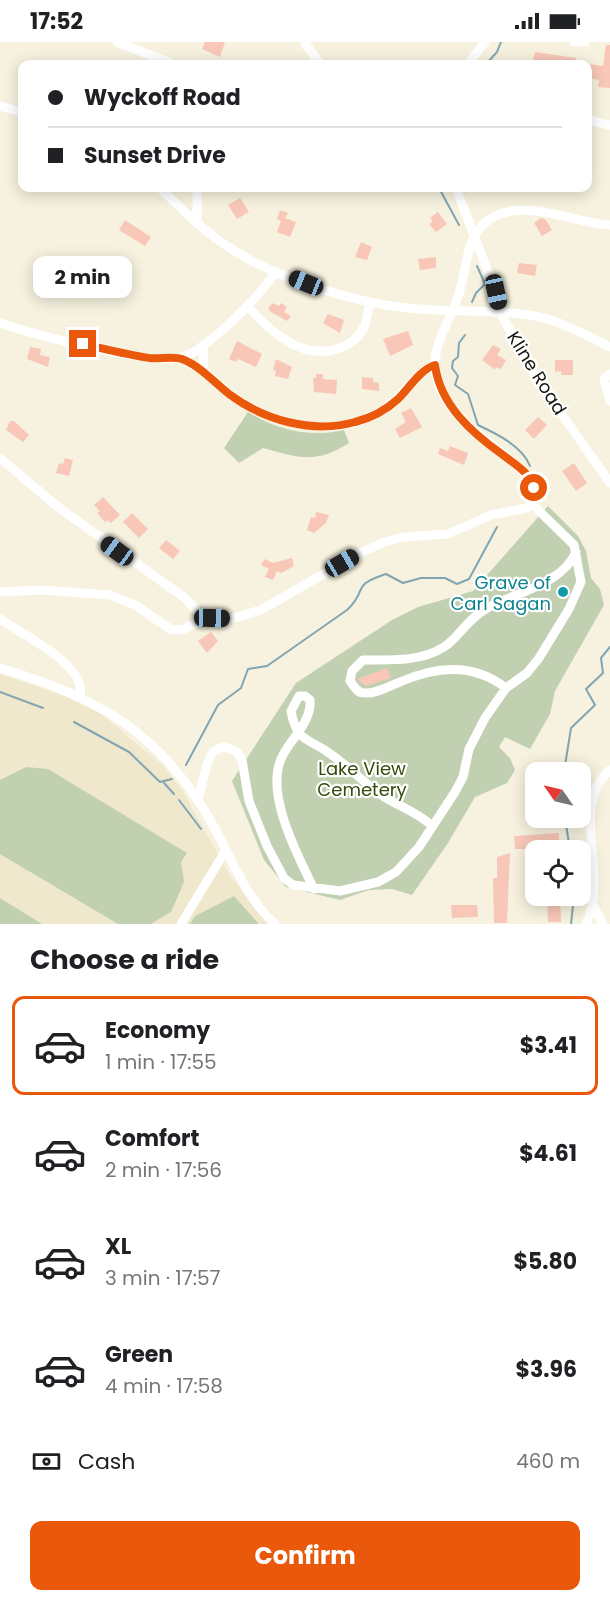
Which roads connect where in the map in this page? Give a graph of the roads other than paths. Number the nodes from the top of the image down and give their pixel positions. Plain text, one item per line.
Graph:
1 (117, 42) edge
2 (304, 42) edge
3 (485, 42) edge
4 (574, 42) edge
5 (585, 42) edge
6 (163, 60) edge
7 (317, 60) edge
8 (471, 60) edge
9 (0, 106) edge
10 (18, 111) edge
11 (592, 121) edge
12 (610, 125) edge
13 (164, 192) edge
14 (197, 192) edge
15 (458, 192) edge
16 (197, 224) junction
17 (610, 225) edge
18 (475, 235) junction
19 (276, 271) junction
20 (370, 302) junction
21 (247, 306) junction
22 (453, 312) junction
23 (501, 314) junction
24 (0, 323) edge
25 (204, 345) junction
26 (610, 347) edge
27 (182, 358) junction
28 (435, 365) junction
29 (204, 371) junction
30 (610, 374) edge
31 (610, 401) edge
32 (0, 458) edge
33 (610, 483) edge
34 (532, 504) junction
35 (576, 552) junction
36 (0, 592) edge
37 (0, 619) edge
38 (204, 619) junction
39 (0, 668) edge
40 (507, 688) junction
41 (80, 695) junction
42 (610, 770) edge
43 (198, 800) junction
44 (431, 825) junction
45 (226, 850) junction
46 (314, 889) junction
47 (594, 907) junction
48 (181, 924) edge
49 (275, 924) edge
50 (586, 924) edge
51 (603, 924) edge

1 - 6 street
2 - 7 street
3 - 8 street
4 - 5 street
9 - 10 street
11 - 12 street
13 - 16 street
14 - 16 street
15 - 18 street, Kline Road
16 - 19 street
17 - 18 street
18 - 22 street
18 - 23 street, Kline Road
19 - 20 street
19 - 21 street
20 - 21 street
20 - 22 street
21 - 25 street
22 - 23 street
22 - 28 street
23 - 26 street
23 - 33 street, Kline Road
24 - 27 street
25 - 27 street
25 - 29 street
27 - 29 street
28 - 29 street
28 - 34 street
30 - 31 street
32 - 38 street
34 - 35 street
34 - 38 street
35 - 40 street
35 - 40 street
36 - 38 street
37 - 41 street
39 - 41 street
40 - 44 street
41 - 43 street
42 - 47 street
43 - 45 street
43 - 46 street
44 - 46 street
44 - 46 street
45 - 48 street
45 - 49 street
47 - 50 street
47 - 51 street

